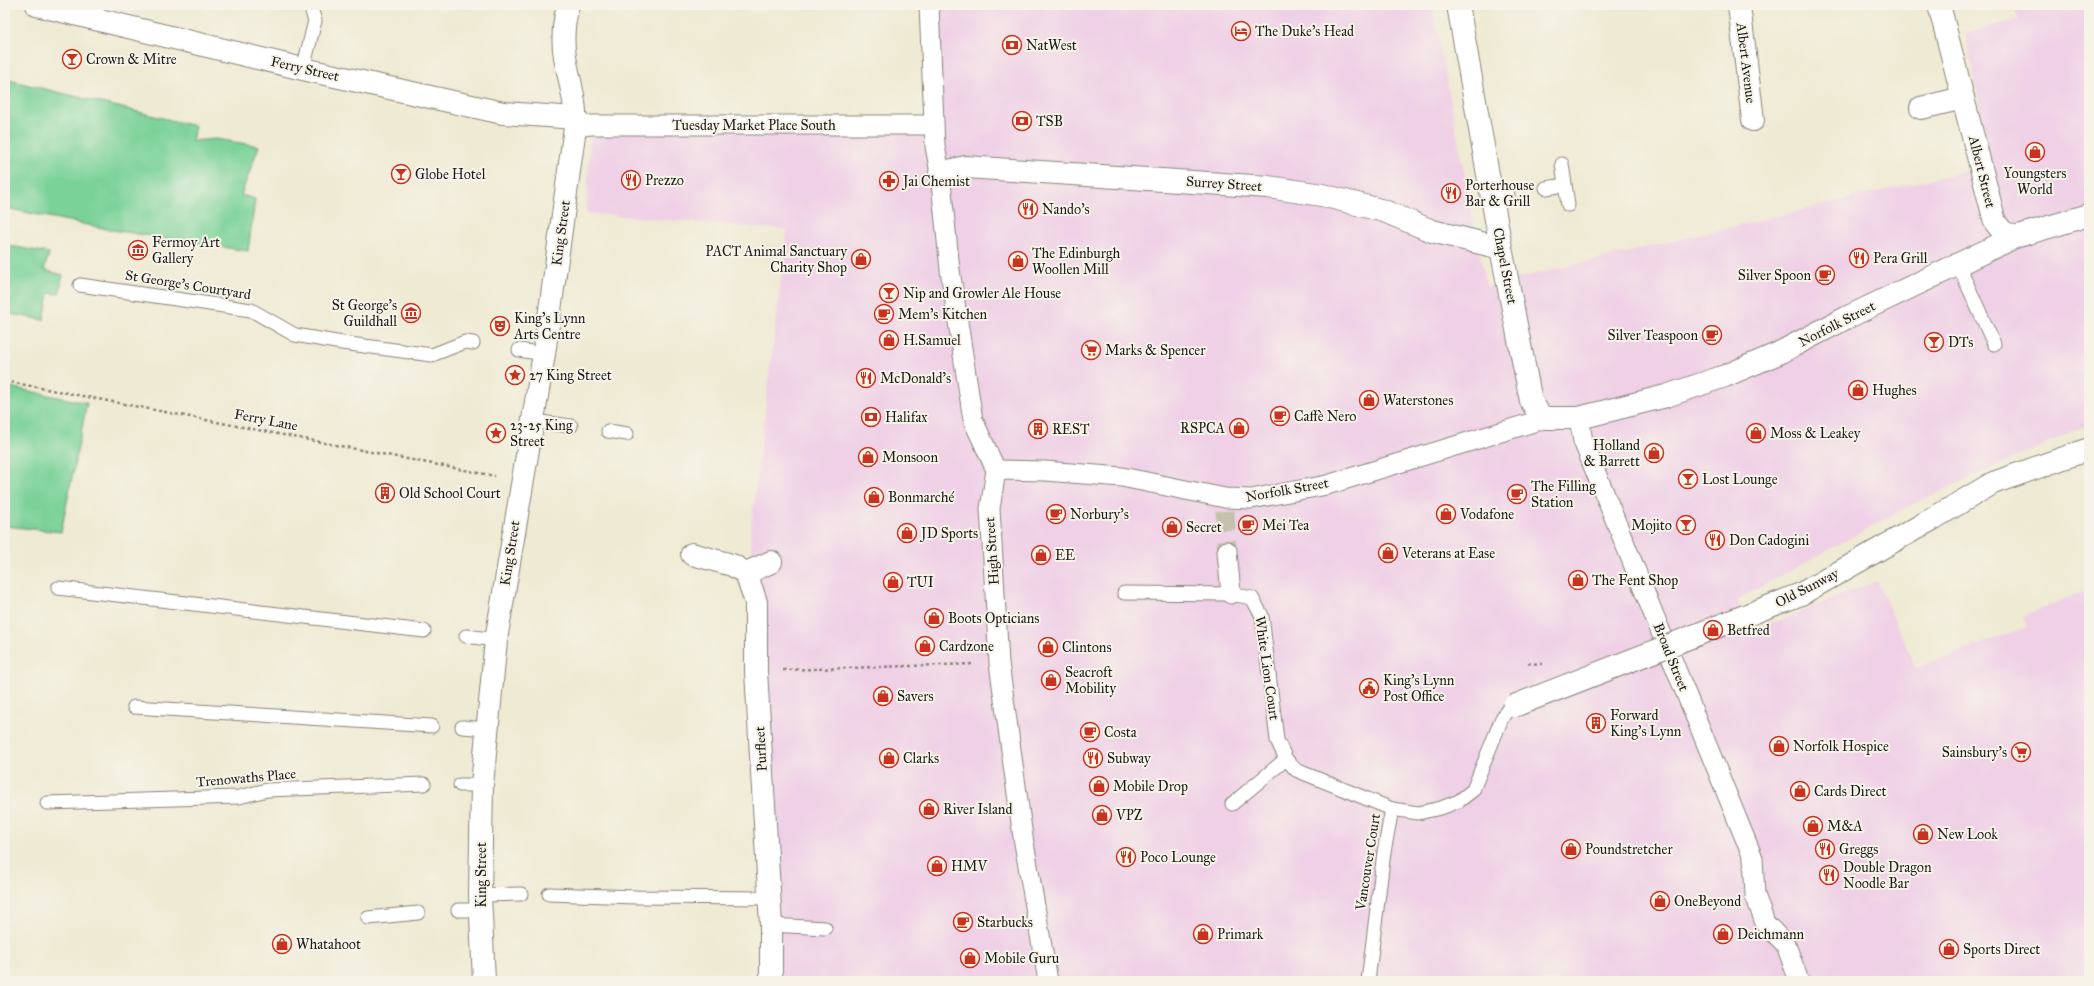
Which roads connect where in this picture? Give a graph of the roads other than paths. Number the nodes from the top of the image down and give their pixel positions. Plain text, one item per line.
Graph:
1 (37, 5) edge
2 (310, 5) edge
3 (568, 5) edge
4 (929, 5) edge
5 (1458, 5) edge
6 (1739, 5) edge
7 (1939, 5) edge
8 (303, 68) junction
9 (1963, 98) junction
10 (1922, 108) dead end
11 (1753, 120) dead end
12 (576, 122) junction
13 (934, 125) junction
14 (1562, 164) dead end
15 (940, 173) junction
16 (1565, 185) junction
17 (1546, 188) dead end
18 (1568, 205) dead end
19 (2089, 215) edge
20 (2015, 237) junction
21 (1501, 248) junction
22 (1958, 264) junction
23 (80, 285) dead end
24 (473, 343) dead end
25 (1994, 344) dead end
26 (519, 350) dead end
27 (544, 354) junction
28 (1547, 418) junction
29 (1579, 418) junction
30 (533, 421) junction
31 (571, 426) dead end
32 (608, 431) dead end
33 (627, 434) dead end
34 (2089, 451) edge
35 (996, 470) junction
36 (1226, 551) tunnel mouth
37 (692, 554) dead end
38 (771, 562) dead end
39 (746, 574) junction
40 (58, 588) dead end
41 (1124, 593) dead end
42 (1231, 594) junction
43 (424, 631) dead end
44 (466, 636) dead end
45 (496, 640) junction
46 (1514, 706) joint
47 (134, 707) dead end
48 (432, 726) dead end
49 (462, 727) dead end
50 (488, 729) junction
51 (1286, 759) junction
52 (424, 784) dead end
53 (460, 785) dead end
54 (482, 785) junction
55 (47, 803) dead end
56 (1232, 804) dead end
57 (1392, 809) junction
58 (521, 894) dead end
59 (549, 894) dead end
60 (770, 898) junction
61 (480, 902) junction
62 (458, 910) dead end
63 (418, 913) dead end
64 (368, 918) dead end
65 (771, 925) junction
66 (825, 928) dead end
67 (484, 981) edge
68 (771, 981) edge
69 (1048, 981) edge
70 (1368, 981) edge
71 (1799, 981) edge

1 - 8 street, Ferry Street
2 - 8 lane
3 - 12 street, King Street
4 - 13 street
5 - 21 street, Chapel Street
6 - 11 street, Albert Avenue
7 - 9 street, Albert Street
8 - 12 street, Ferry Street
9 - 10 street
9 - 20 street, Albert Street
12 - 13 street, Tuesday Market Place South
12 - 27 street, King Street
13 - 15 street
14 - 16 lane
15 - 21 street, Surrey Street
15 - 35 street
16 - 17 lane
16 - 18 lane
19 - 20 street, Norfolk Street
20 - 22 street, Norfolk Street
21 - 28 street, Chapel Street
22 - 25 lane
22 - 29 street, Norfolk Street
23 - 24 lane, St George's Courtyard
26 - 27 lane
27 - 30 street, King Street
28 - 29 street
28 - 35 street, Norfolk Street
29 - 71 street, Broad Street
30 - 31 lane
30 - 45 street, King Street
32 - 33 lane
34 - 46 street, Old Sunway, bridge
35 - 69 street, High Street
36 - 42 street
37 - 39 street
38 - 39 street
39 - 60 street, Purfleet
40 - 43 lane
41 - 42 lane, White Lion Court
42 - 51 lane, White Lion Court
44 - 45 lane
45 - 50 street, King Street
46 - 57 lane, Vancouver Court
47 - 48 lane
49 - 50 lane
50 - 54 street, King Street
51 - 56 lane
51 - 57 lane, White Lion Court
52 - 55 lane, Trenowaths Place
53 - 54 lane
54 - 61 street, King Street
57 - 70 lane, Vancouver Court
58 - 61 lane
59 - 60 lane
60 - 65 street, Purfleet
61 - 62 lane
61 - 67 street, King Street
63 - 64 lane
65 - 66 lane
65 - 68 street, Purfleet

